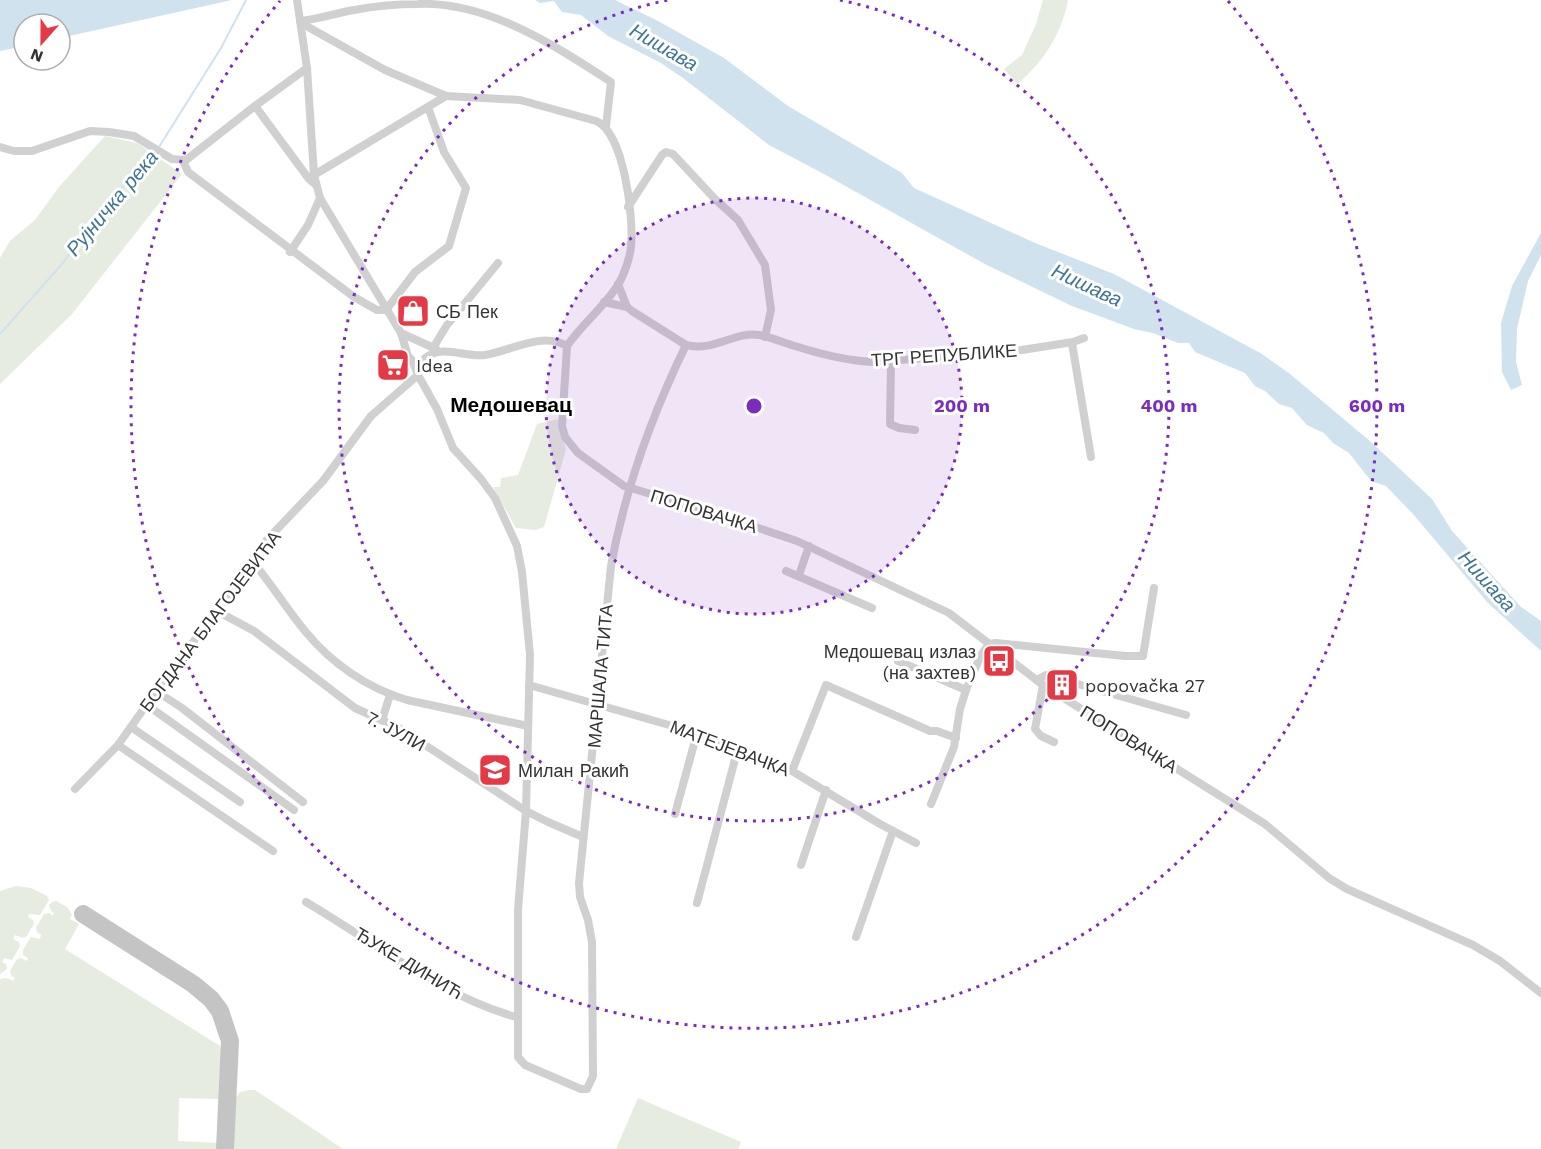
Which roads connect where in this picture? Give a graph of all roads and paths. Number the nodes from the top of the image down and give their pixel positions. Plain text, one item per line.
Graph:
1 (297, 1) edge
2 (301, 22) junction
3 (306, 68) junction
4 (446, 96) junction
5 (255, 106) junction
6 (428, 107) junction
7 (606, 126) junction
8 (0, 147) edge
9 (183, 160) junction
10 (314, 175) junction
11 (316, 185) junction
12 (320, 198) junction
13 (628, 207) junction
14 (290, 252) junction
15 (498, 263) dead end
16 (618, 284) junction
17 (604, 302) junction
18 (627, 307) junction
19 (387, 310) junction
20 (401, 333) junction
21 (765, 337) junction
22 (1084, 338) dead end
23 (417, 340) junction
24 (1072, 343) junction
25 (686, 345) junction
26 (567, 346) junction
27 (407, 349) junction
28 (422, 360) junction
29 (891, 362) junction
30 (915, 430) dead end
31 (1092, 458) dead end
32 (630, 489) junction
33 (809, 546) junction
34 (252, 561) junction
35 (786, 571) dead end
36 (799, 575) junction
37 (1154, 588) dead end
38 (872, 608) dead end
39 (217, 611) junction
40 (989, 644) junction
41 (898, 661) dead end
42 (1040, 683) junction
43 (529, 685) junction
44 (966, 690) junction
45 (156, 692) junction
46 (390, 695) junction
47 (598, 704) junction
48 (147, 705) junction
49 (1186, 715) dead end
50 (382, 720) junction
51 (528, 726) junction
52 (131, 727) junction
53 (697, 733) junction
54 (956, 738) junction
55 (1054, 742) dead end
56 (118, 745) junction
57 (738, 748) junction
58 (792, 771) junction
59 (75, 789) dead end
60 (826, 790) junction
61 (240, 802) dead end
62 (303, 802) dead end
63 (931, 804) dead end
64 (294, 810) dead end
65 (526, 811) junction
66 (675, 814) dead end
67 (893, 831) junction
68 (583, 837) junction
69 (916, 843) dead end
70 (273, 851) dead end
71 (801, 865) dead end
72 (306, 902) dead end
73 (697, 903) dead end
74 (856, 937) dead end
75 (1541, 993) edge
76 (516, 1017) junction

1 - 2 street
2 - 3 street
2 - 4 street
2 - 7 street
3 - 5 street
3 - 10 street
4 - 6 street
4 - 7 street
5 - 9 street
5 - 11 street
6 - 10 street
6 - 19 street
7 - 13 street
8 - 9 street
9 - 14 street
10 - 11 street
11 - 12 street
12 - 14 street
12 - 19 street
13 - 16 street
13 - 21 street
14 - 19 street
15 - 28 street, БОГДАНА БЛАГОЈЕВИЋА
16 - 17 street
16 - 18 street
17 - 18 street
17 - 26 street
18 - 25 street
19 - 20 street
20 - 23 street
20 - 27 street
21 - 25 street, ТРГ РЕПУБЛИКЕ
21 - 29 street, ТРГ РЕПУБЛИКЕ
22 - 24 street, ТРГ РЕПУБЛИКЕ
23 - 27 street
23 - 28 street
24 - 29 street, ТРГ РЕПУБЛИКЕ
24 - 31 street
25 - 32 street, МАРШАЛА ТИТА
26 - 28 street
26 - 32 street, ПОПОВАЧКА
27 - 28 street
28 - 34 street, БОГДАНА БЛАГОЈЕВИЋА
28 - 43 street
29 - 30 street
32 - 33 street, ПОПОВАЧКА
32 - 47 street, МАРШАЛА ТИТА
33 - 36 street
33 - 40 street, ПОПОВАЧКА
34 - 39 street, БОГДАНА БЛАГОЈЕВИЋА
34 - 46 street
35 - 36 street
36 - 38 street
37 - 40 street
39 - 45 street, БОГДАНА БЛАГОЈЕВИЋА
39 - 50 street, 7. ЈУЛИ
40 - 42 street, ПОПОВАЧКА
40 - 44 street
41 - 44 street
42 - 49 street
42 - 55 street
42 - 75 street, ПОПОВАЧКА
43 - 47 street, МАТЕЈЕВАЧКА
43 - 51 street
44 - 54 street
45 - 48 street, БОГДАНА БЛАГОЈЕВИЋА
45 - 62 street
46 - 50 street
46 - 51 street
47 - 53 street, МАТЕЈЕВАЧКА
47 - 68 street, МАРШАЛА ТИТА
48 - 52 street, БОГДАНА БЛАГОЈЕВИЋА
48 - 64 street
50 - 65 street, 7. ЈУЛИ
51 - 65 street
52 - 56 street, БОГДАНА БЛАГОЈЕВИЋА
52 - 61 street
53 - 57 street, МАТЕЈЕВАЧКА
53 - 66 street
54 - 58 street
54 - 63 street
56 - 59 street, БОГДАНА БЛАГОЈЕВИЋА
56 - 70 street
57 - 58 street, МАТЕЈЕВАЧКА
57 - 73 street
58 - 60 street, МАТЕЈЕВАЧКА
60 - 67 street, МАТЕЈЕВАЧКА
60 - 71 street
65 - 68 street, 7. ЈУЛИ
65 - 76 street
67 - 69 street, МАТЕЈЕВАЧКА
67 - 74 street
68 - 76 street, МАРШАЛА ТИТА
72 - 76 street, ЂУКЕ ДИНИЋ

